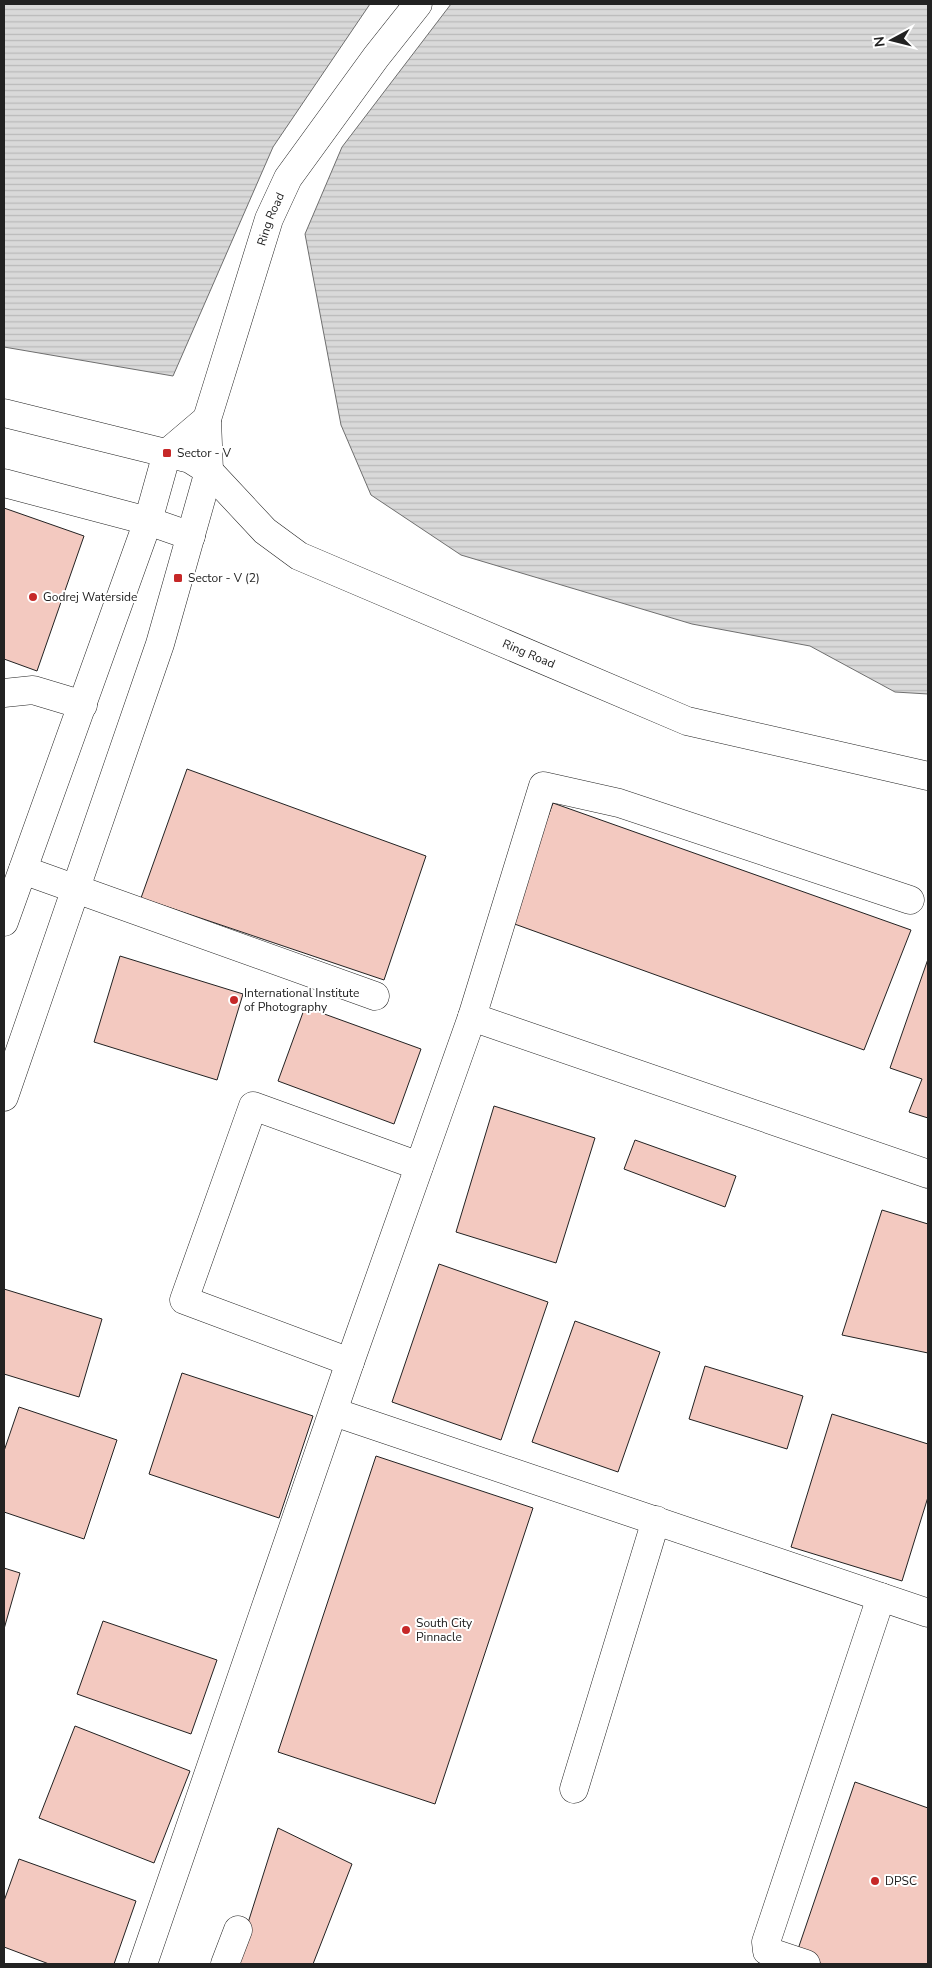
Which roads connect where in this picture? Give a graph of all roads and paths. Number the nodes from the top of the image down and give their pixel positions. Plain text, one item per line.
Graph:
1 (418, 4) edge
2 (4, 414) edge
3 (208, 419) junction
4 (168, 454) junction
5 (209, 471) junction
6 (4, 483) edge
7 (148, 521) junction
8 (191, 536) junction
9 (4, 693) edge
10 (83, 705) junction
11 (928, 776) edge
12 (23, 870) junction
13 (74, 889) junction
14 (910, 900) dead end
15 (4, 922) edge
16 (375, 996) dead end
17 (472, 1017) junction
18 (4, 1097) edge
19 (419, 1166) junction
20 (928, 1174) edge
21 (350, 1362) junction
22 (334, 1412) junction
23 (656, 1520) junction
24 (881, 1597) junction
25 (928, 1613) edge
26 (574, 1789) dead end
27 (238, 1930) dead end
28 (143, 1964) edge
29 (225, 1964) edge
30 (806, 1964) edge

1 - 3 street, Ring Road
2 - 4 street, Ring Road
3 - 4 street
3 - 5 street
4 - 5 street, Ring Road
4 - 7 street
5 - 8 street
5 - 11 street, Ring Road
6 - 7 street
7 - 8 street
7 - 10 street
8 - 13 street
9 - 10 street
10 - 12 street
12 - 13 street
12 - 15 street
13 - 16 street
13 - 18 street
14 - 17 street
17 - 19 street
17 - 20 street
19 - 21 street
19 - 21 street
21 - 22 street
22 - 23 street
22 - 28 street
23 - 24 street
23 - 26 street
24 - 25 street
24 - 30 street
27 - 29 street

